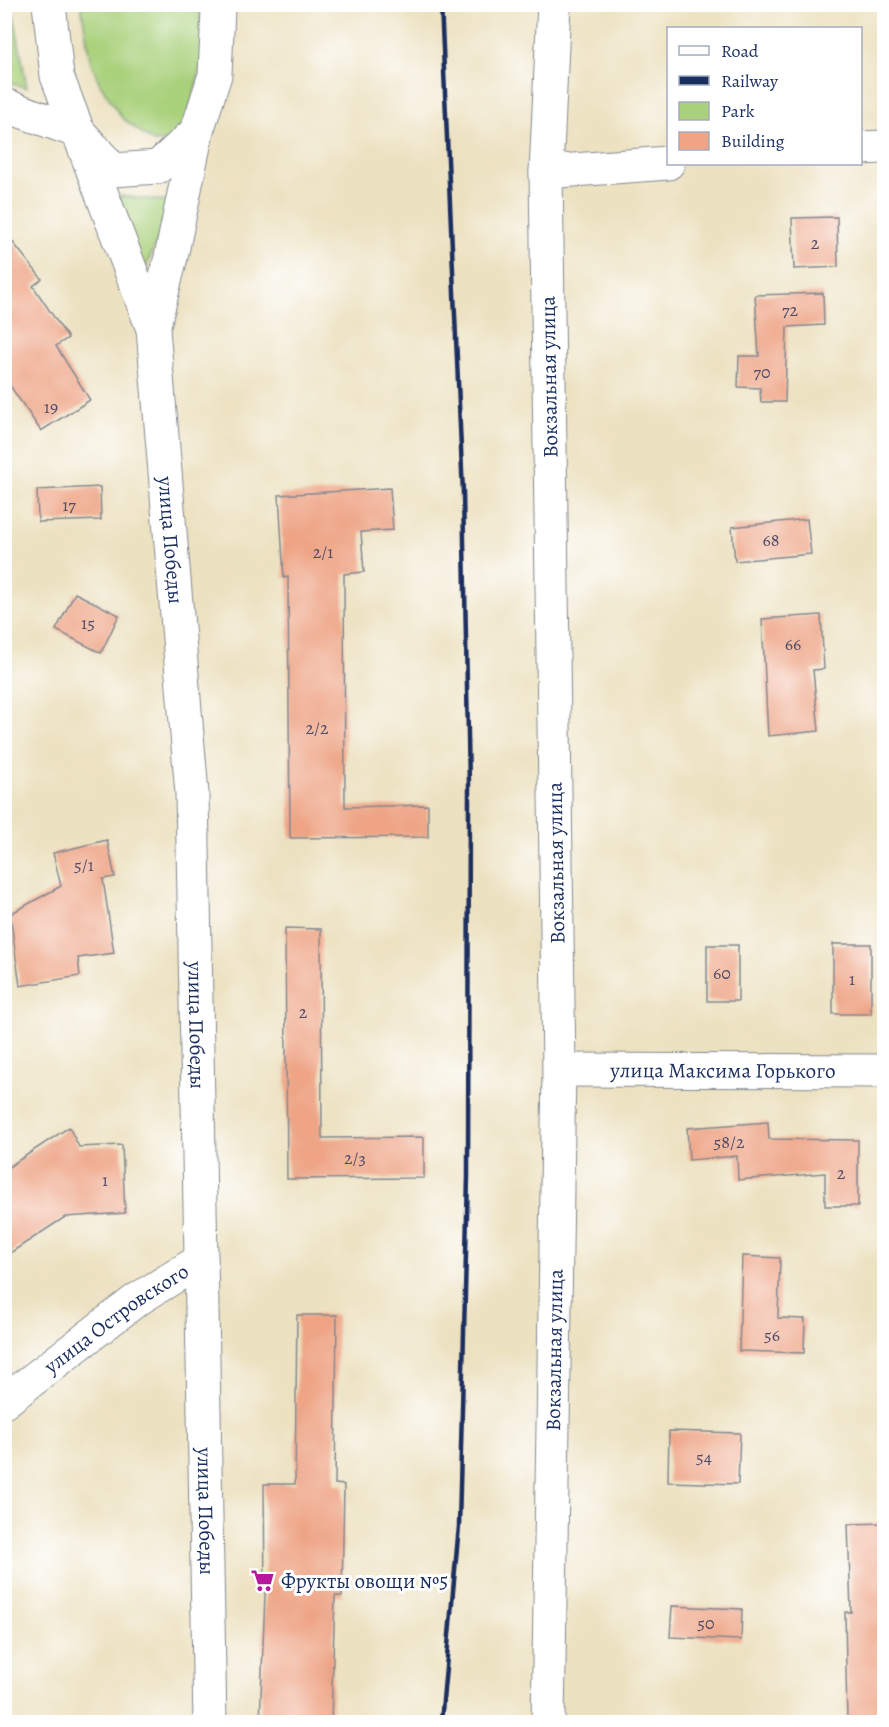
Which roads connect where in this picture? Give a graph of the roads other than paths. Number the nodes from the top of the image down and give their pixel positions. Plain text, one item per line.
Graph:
1 (50, 4) edge
2 (555, 4) edge
3 (218, 6) edge
4 (4, 105) edge
5 (197, 131) junction
6 (79, 132) junction
7 (885, 147) edge
8 (862, 148) edge
9 (667, 163) edge
10 (546, 172) junction
11 (153, 329) junction
12 (559, 1070) junction
13 (885, 1071) edge
14 (201, 1260) junction
15 (4, 1402) edge
16 (210, 1722) edge
17 (548, 1722) edge

1 - 6 street, улица Победы
2 - 10 street, Вокзальная улица
3 - 5 street, улица Победы
4 - 6 street
5 - 6 street
5 - 11 street, улица Победы
6 - 11 street, улица Победы
7 - 8 street
9 - 10 street
10 - 12 street, Вокзальная улица
11 - 14 street, улица Победы
12 - 13 street, улица Максима Горького
12 - 17 street, Вокзальная улица
14 - 15 street, улица Островского
14 - 16 street, улица Победы

